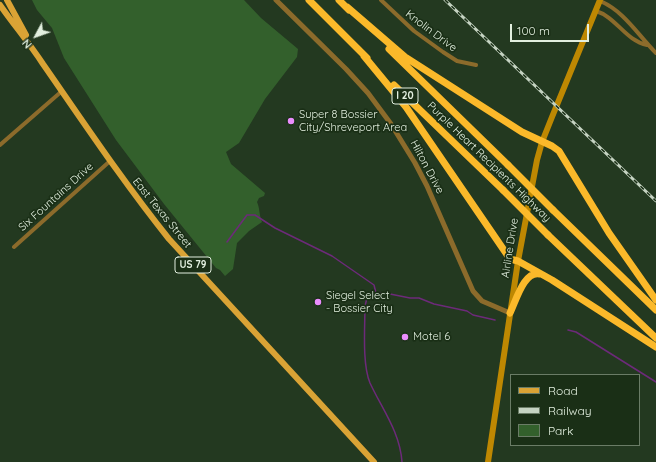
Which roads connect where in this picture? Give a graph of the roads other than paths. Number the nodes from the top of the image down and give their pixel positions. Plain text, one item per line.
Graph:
1 (8, 0) edge
2 (276, 0) edge
3 (308, 0) edge
4 (339, 0) edge
5 (381, 0) edge
6 (600, 1) edge
7 (0, 5) edge
8 (347, 7) junction
9 (596, 11) junction
10 (647, 44) junction
11 (34, 50) junction
12 (656, 53) edge
13 (364, 56) junction
14 (476, 65) dead end
15 (62, 91) junction
16 (542, 142) junction
17 (0, 145) edge
18 (110, 161) junction
19 (14, 247) dead end
20 (518, 260) junction
21 (552, 280) junction
22 (656, 300) edge
23 (656, 310) edge
24 (510, 313) junction
25 (656, 338) edge
26 (656, 347) edge
27 (374, 462) edge
28 (488, 462) edge

1 - 11 main road, East Texas Street / US 79
2 - 24 street, Hilton Drive
3 - 13 highway, Purple Heart Recipients Highway / I 20
4 - 8 highway, Purple Heart Recipients Highway / I 20
5 - 14 street, Knolin Drive
6 - 9 main road, Airline Drive
6 - 10 street
7 - 11 main road, East Texas Street / US 79
8 - 16 highway
8 - 23 highway, Purple Heart Recipients Highway / I 20, bridge
9 - 10 street
9 - 16 main road, Airline Drive
10 - 12 street
11 - 15 main road, East Texas Street / US 79
13 - 20 highway
13 - 25 highway, Purple Heart Recipients Highway / I 20, bridge
15 - 17 street
15 - 18 main road, East Texas Street / US 79
16 - 20 main road, Airline Drive
16 - 22 highway
18 - 19 street, Six Fountains Drive
18 - 27 main road, East Texas Street / US 79
20 - 21 highway
20 - 24 main road, Airline Drive
21 - 24 highway
21 - 26 highway
24 - 28 main road, Airline Drive

